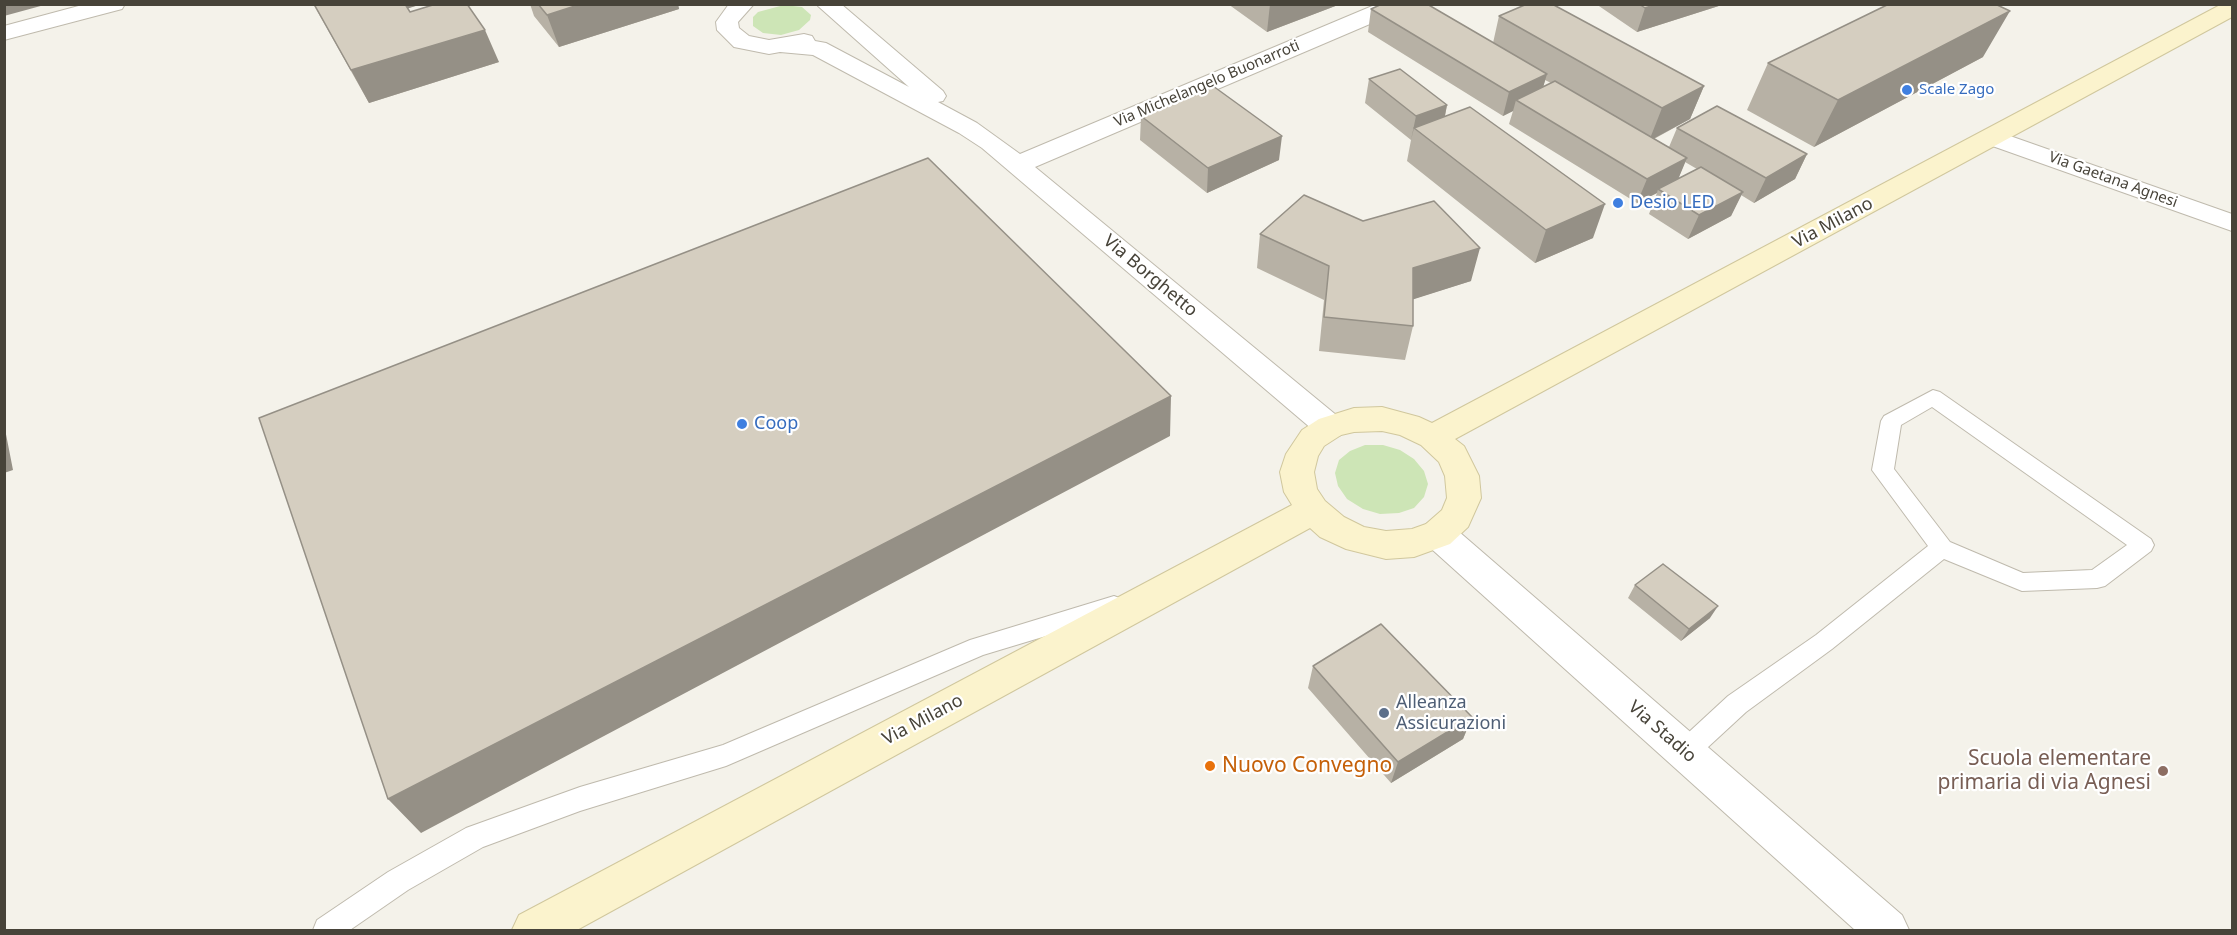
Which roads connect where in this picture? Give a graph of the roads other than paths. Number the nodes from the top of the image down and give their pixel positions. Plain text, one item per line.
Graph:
1 (114, 4) edge
2 (743, 4) edge
3 (1397, 4) edge
4 (828, 5) edge
5 (2232, 8) edge
6 (4, 33) edge
7 (783, 46) junction
8 (968, 128) junction
9 (1993, 138) junction
10 (1017, 165) junction
11 (2232, 223) edge
12 (1330, 426) junction
13 (1432, 437) junction
14 (1313, 510) junction
15 (1438, 534) junction
16 (1942, 548) junction
17 (1166, 590) junction
18 (1685, 752) junction
19 (327, 930) edge
20 (534, 930) edge
21 (1887, 930) edge

1 - 6 street
2 - 7 street, Via Borghetto
3 - 10 street, Via Michelangelo Buonarroti
4 - 7 street, Via Borghetto
4 - 8 street, Via Borghetto
5 - 9 main road, Via Milano
7 - 8 street, Via Borghetto
8 - 10 street, Via Borghetto
9 - 11 street, Via Gaetana Agnesi
9 - 13 main road, Via Milano
10 - 12 street, Via Borghetto
12 - 13 main road
12 - 14 main road
13 - 15 main road
14 - 15 main road
14 - 17 main road, Via Milano
15 - 18 street, Via Stadio
16 - 16 lane
16 - 18 lane
17 - 19 lane
17 - 20 main road, Via Milano
18 - 21 street, Via Stadio

